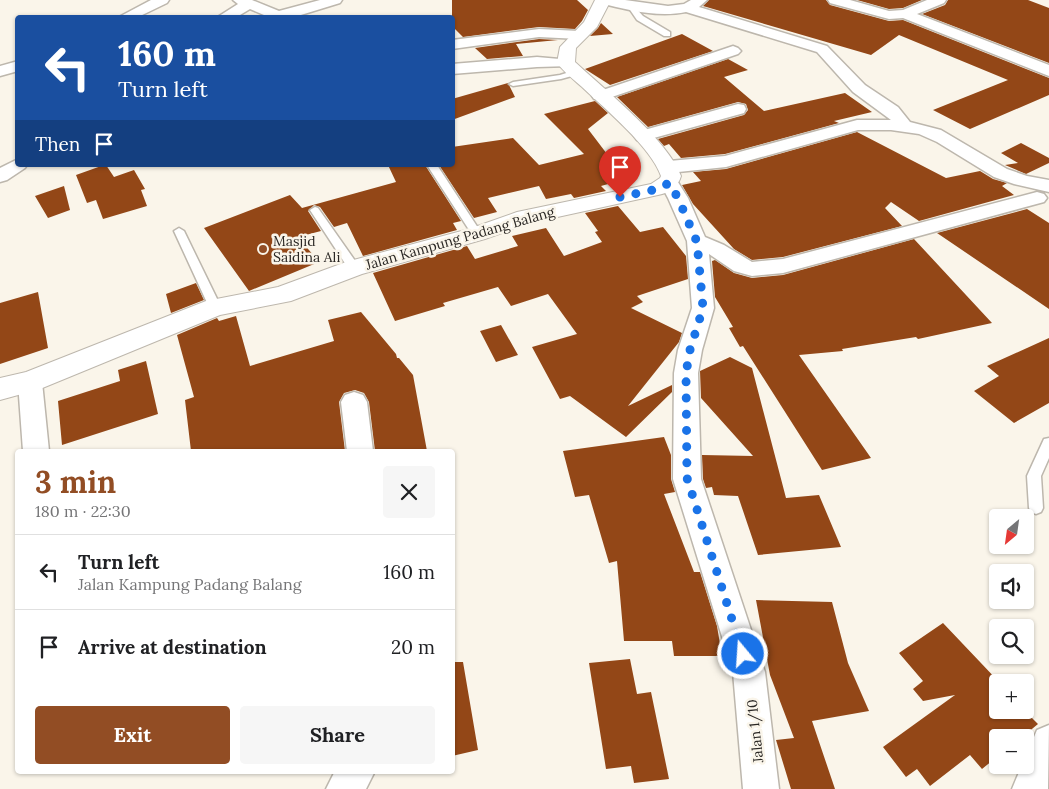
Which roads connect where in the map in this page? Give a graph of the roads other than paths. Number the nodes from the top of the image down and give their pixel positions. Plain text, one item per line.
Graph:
1 (162, 0) edge
2 (335, 0) edge
3 (604, 0) edge
4 (835, 0) edge
5 (939, 0) edge
6 (245, 2) edge
7 (629, 4) junction
8 (694, 4) edge
9 (905, 14) junction
10 (130, 15) edge
11 (226, 15) edge
12 (275, 15) edge
13 (282, 15) edge
14 (667, 34) dead end
15 (579, 35) junction
16 (455, 45) edge
17 (733, 51) dead end
18 (15, 58) edge
19 (0, 62) edge
20 (15, 67) edge
21 (571, 67) junction
22 (455, 69) edge
23 (0, 71) edge
24 (1049, 71) edge
25 (513, 84) dead end
26 (600, 96) junction
27 (738, 109) dead end
28 (903, 126) junction
29 (643, 136) junction
30 (15, 166) edge
31 (433, 167) edge
32 (669, 175) junction
33 (0, 176) edge
34 (1040, 194) edge
35 (315, 210) dead end
36 (179, 231) dead end
37 (477, 234) junction
38 (697, 242) junction
39 (354, 268) junction
40 (215, 308) junction
41 (30, 382) junction
42 (0, 389) edge
43 (354, 402) dead end
44 (1049, 443) edge
45 (36, 449) edge
46 (360, 449) edge
47 (1036, 508) dead end
48 (1049, 742) edge
49 (355, 774) edge
50 (344, 789) edge
51 (761, 789) edge
52 (1030, 789) edge

1 - 10 street
2 - 13 street
3 - 7 street
3 - 15 street
4 - 9 street
5 - 9 street
6 - 11 street
6 - 12 street
7 - 8 street
7 - 14 lane
8 - 28 street
9 - 24 street
15 - 16 street
15 - 21 street
17 - 26 street
18 - 19 street
20 - 23 street
21 - 22 street
21 - 25 lane
21 - 26 street
26 - 29 street
27 - 29 street
28 - 32 street
28 - 34 street
29 - 32 street
30 - 33 street
31 - 37 lane
32 - 37 street, Jalan Kampung Padang Balang
32 - 38 street, Jalan 1/10
34 - 38 street
35 - 39 lane
36 - 40 lane
37 - 39 street, Jalan Kampung Padang Balang
38 - 51 street, Jalan 1/10
39 - 40 street, Jalan Kampung Padang Balang
40 - 41 street, Jalan Kampung Padang Balang
41 - 42 street, Jalan Kampung Padang Balang
41 - 45 street
43 - 46 street
44 - 47 lane
48 - 52 street
49 - 50 street

